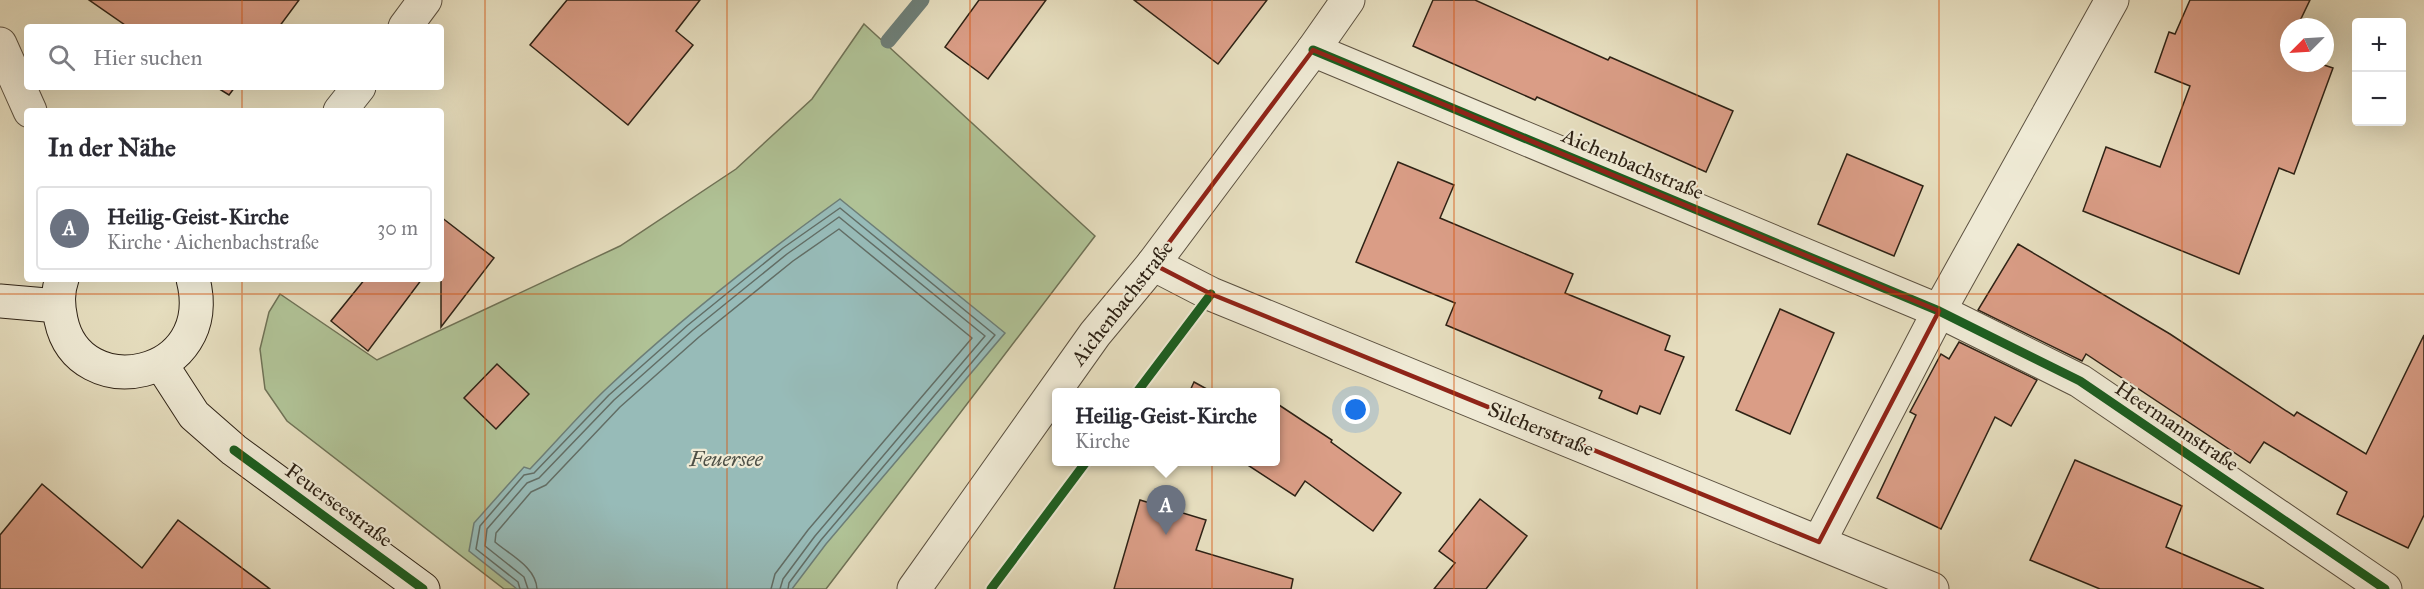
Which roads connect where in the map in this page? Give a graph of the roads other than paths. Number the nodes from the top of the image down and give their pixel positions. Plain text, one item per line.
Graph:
1 (425, 0) edge
2 (1348, 0) edge
3 (2112, 0) edge
4 (407, 24) edge
5 (0, 44) edge
6 (1313, 50) junction
7 (357, 90) edge
8 (29, 108) edge
9 (342, 108) edge
10 (1153, 264) junction
11 (193, 282) edge
12 (60, 293) edge
13 (0, 301) edge
14 (1939, 311) junction
15 (161, 364) junction
16 (1057, 388) edge
17 (1052, 395) edge
18 (1819, 542) junction
19 (423, 589) edge
20 (914, 589) edge
21 (1932, 589) edge
22 (2385, 589) edge

1 - 4 street
2 - 6 street, Aichenbachstraße
3 - 14 street
5 - 8 street
6 - 10 street, Aichenbachstraße
6 - 14 street, Aichenbachstraße
7 - 9 street
10 - 16 street, Aichenbachstraße
10 - 18 street, Silcherstraße
11 - 15 street
12 - 13 street
12 - 15 street
14 - 18 street
14 - 22 street, Heermannstraße
15 - 19 street, Feuerseestraße
17 - 20 street, Aichenbachstraße
18 - 21 street, Silcherstraße

